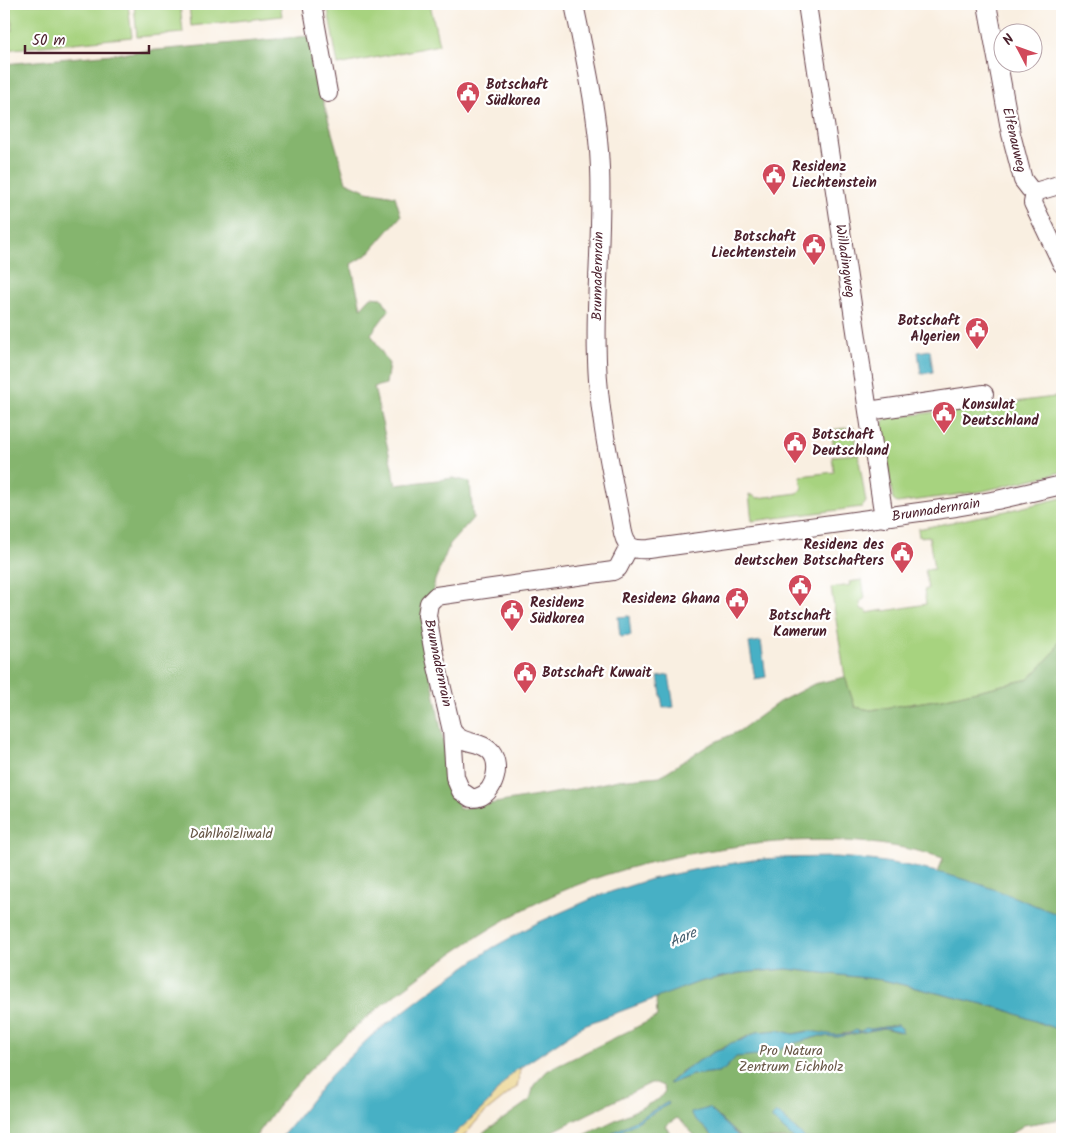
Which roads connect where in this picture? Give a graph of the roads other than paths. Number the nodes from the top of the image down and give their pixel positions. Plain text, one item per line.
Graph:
1 (312, 4) edge
2 (574, 4) edge
3 (807, 4) edge
4 (987, 4) edge
5 (328, 93) dead end
6 (1062, 184) edge
7 (1035, 192) junction
8 (1062, 264) edge
9 (984, 394) dead end
10 (868, 411) junction
11 (1062, 485) edge
12 (884, 518) junction
13 (629, 547) junction
14 (452, 731) dead end

1 - 5 street
2 - 13 street, Brunnadernrain
3 - 10 street, Willadingweg
4 - 7 street, Elfenauweg
6 - 7 street
7 - 8 street, Elfenauweg
9 - 10 street
10 - 12 street, Willadingweg
11 - 12 street, Brunnadernrain
12 - 13 street, Brunnadernrain
13 - 14 street, Brunnadernrain

